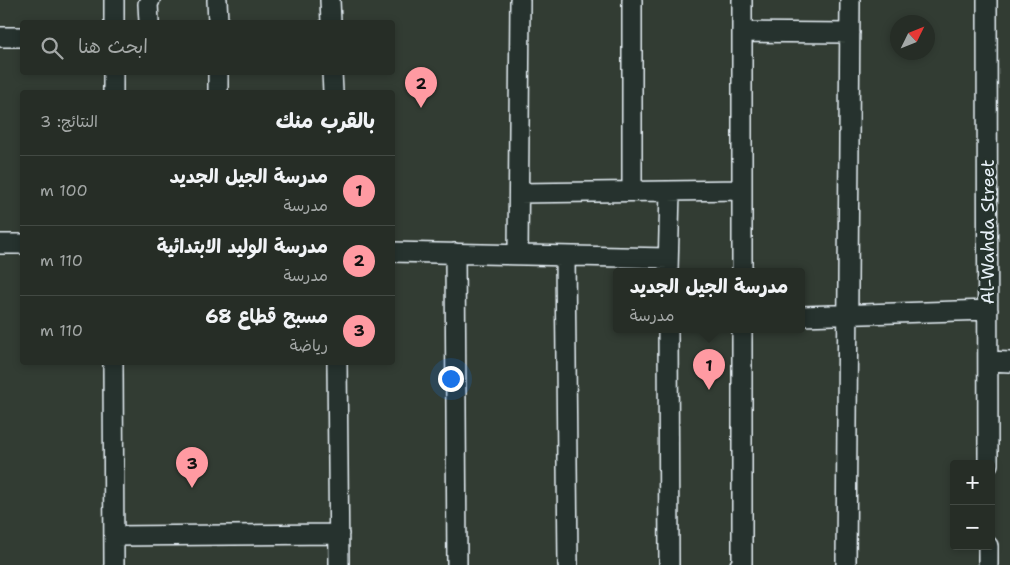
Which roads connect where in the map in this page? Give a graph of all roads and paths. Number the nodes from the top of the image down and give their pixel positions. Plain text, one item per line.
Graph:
1 (114, 0) edge
2 (150, 0) edge
3 (217, 0) edge
4 (330, 0) edge
5 (520, 0) edge
6 (632, 0) edge
7 (742, 0) edge
8 (850, 0) edge
9 (987, 0) edge
10 (114, 20) edge
11 (149, 20) edge
12 (218, 20) edge
13 (331, 20) edge
14 (742, 32) junction
15 (850, 33) junction
16 (0, 37) edge
17 (20, 37) edge
18 (113, 75) edge
19 (218, 75) edge
20 (332, 75) edge
21 (113, 90) edge
22 (218, 90) edge
23 (333, 90) edge
24 (742, 190) junction
25 (632, 191) junction
26 (670, 191) junction
27 (519, 192) junction
28 (0, 244) edge
29 (20, 244) edge
30 (395, 252) edge
31 (456, 253) junction
32 (518, 255) junction
33 (565, 256) junction
34 (668, 265) edge
35 (742, 268) edge
36 (988, 310) junction
37 (848, 315) junction
38 (805, 316) edge
39 (668, 333) edge
40 (742, 333) edge
41 (988, 360) junction
42 (1010, 362) edge
43 (113, 365) edge
44 (337, 365) edge
45 (988, 460) edge
46 (339, 534) junction
47 (114, 536) junction
48 (988, 550) edge
49 (114, 565) edge
50 (339, 565) edge
51 (457, 565) edge
52 (568, 565) edge
53 (669, 565) edge
54 (740, 565) edge
55 (846, 565) edge
56 (988, 565) edge

1 - 10 street
2 - 11 street
3 - 12 street
4 - 13 street
5 - 27 street
6 - 25 street
7 - 14 street
8 - 15 street
9 - 36 street, Al-Wahda Street
14 - 15 street
14 - 24 street
15 - 37 street
16 - 17 street
18 - 21 street
19 - 22 street
20 - 23 street
24 - 26 street
24 - 35 street
25 - 26 street
25 - 27 street
26 - 34 street
27 - 32 street
28 - 29 street
30 - 31 street
31 - 32 street
31 - 51 street
32 - 33 street
33 - 34 street
33 - 52 street
36 - 37 street
36 - 41 street, Al-Wahda Street
37 - 38 street
37 - 55 street
39 - 53 street
40 - 54 street
41 - 42 street
41 - 45 street, Al-Wahda Street
43 - 47 street
44 - 46 street
46 - 47 street
46 - 50 street
47 - 49 street
48 - 56 street

